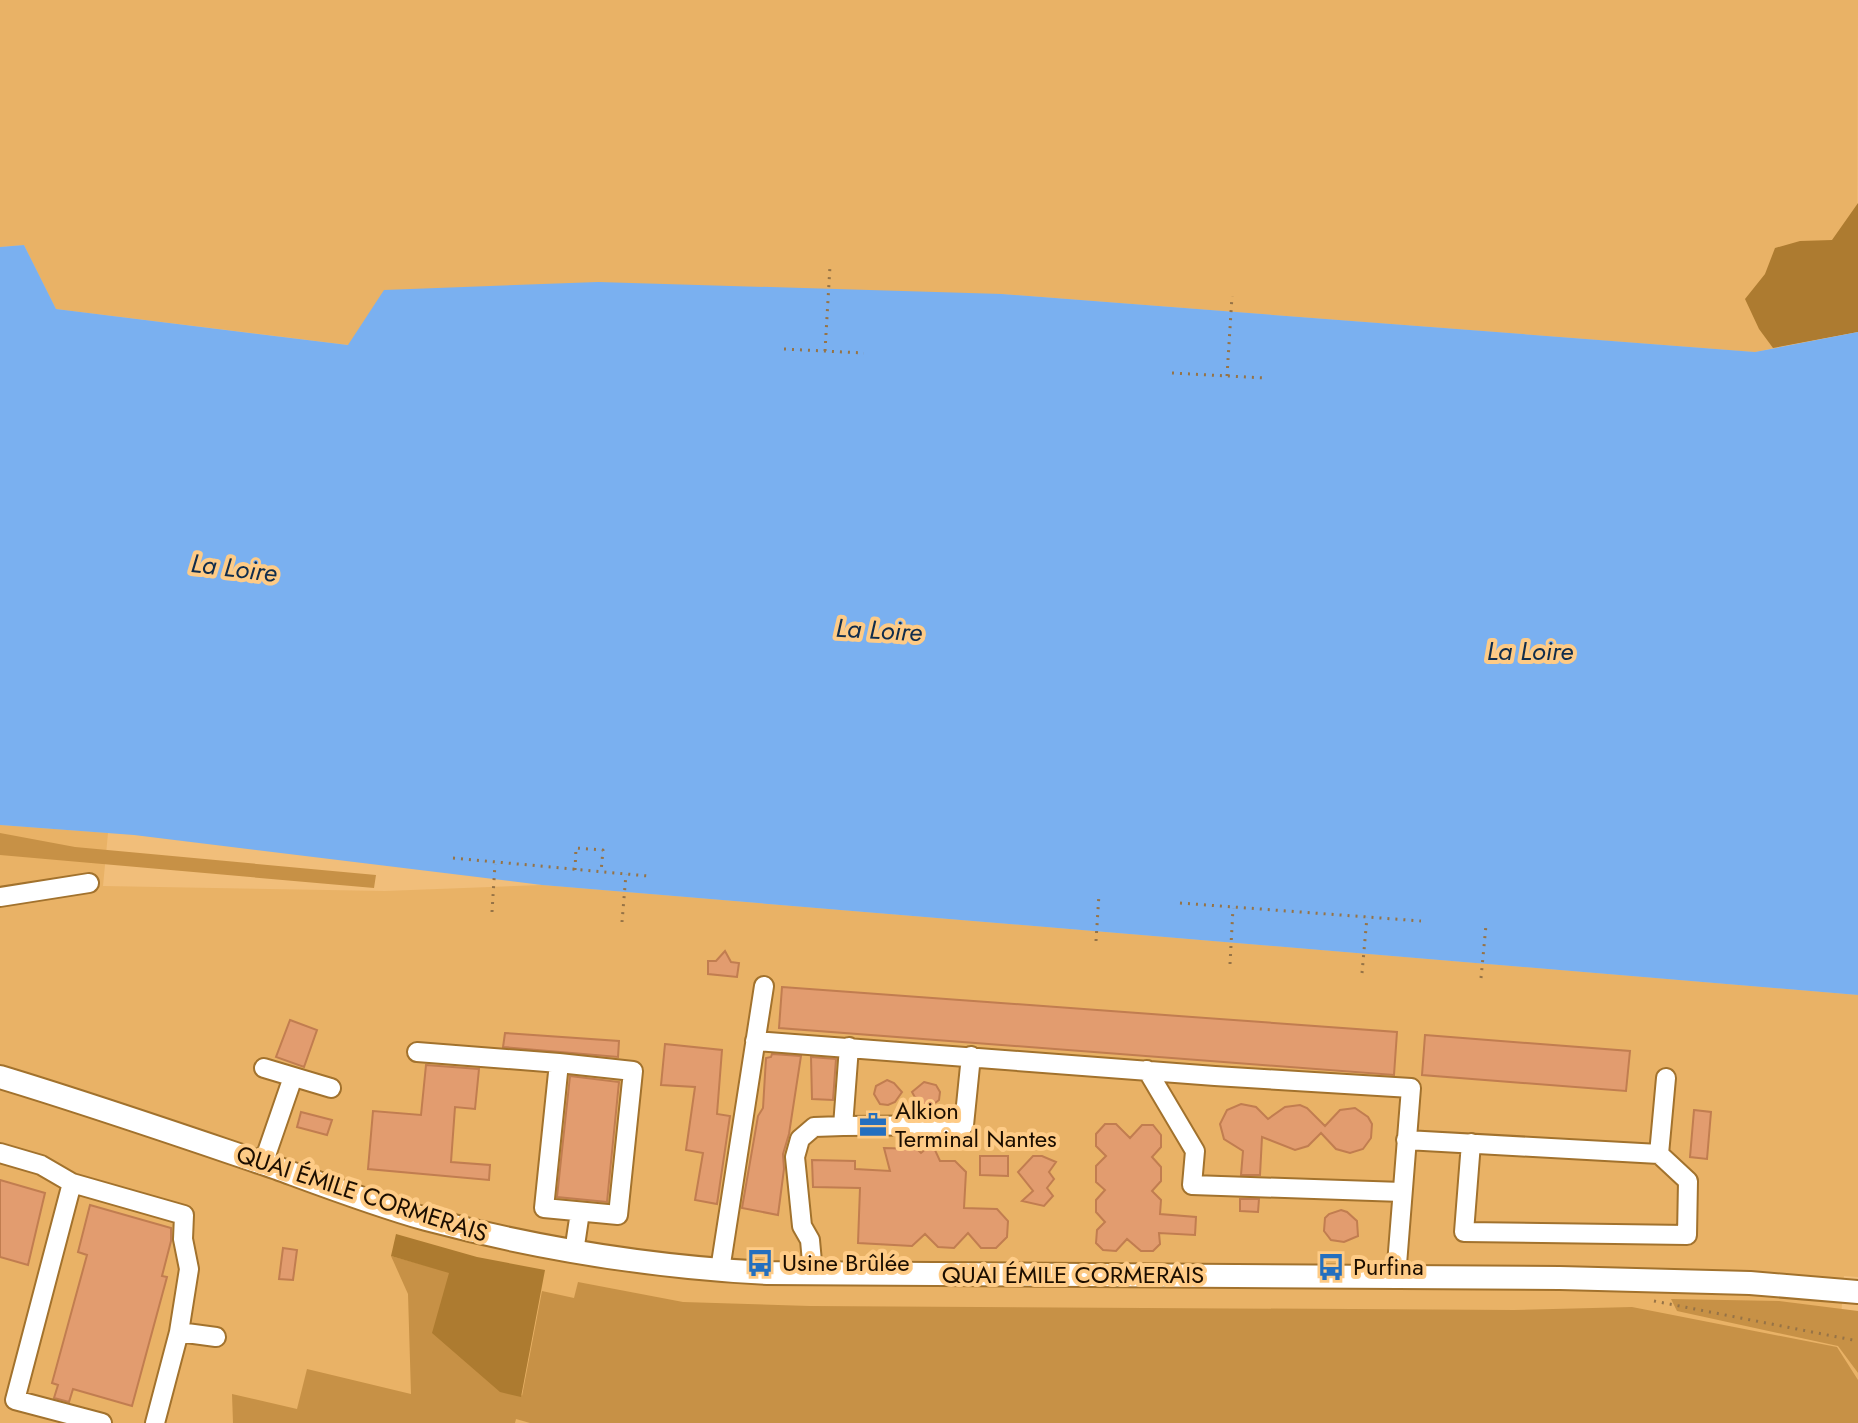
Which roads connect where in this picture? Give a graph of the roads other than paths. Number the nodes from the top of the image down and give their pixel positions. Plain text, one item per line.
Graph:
1 (89, 883) dead end
2 (0, 897) edge
3 (764, 986) dead end
4 (755, 1041) junction
5 (849, 1047) junction
6 (417, 1052) dead end
7 (971, 1056) junction
8 (559, 1063) junction
9 (264, 1068) dead end
10 (1147, 1070) junction
11 (0, 1077) edge
12 (293, 1077) junction
13 (1666, 1078) dead end
14 (331, 1088) dead end
15 (843, 1126) junction
16 (1406, 1140) junction
17 (1471, 1143) junction
18 (0, 1153) edge
19 (1659, 1154) junction
20 (263, 1164) junction
21 (72, 1183) junction
22 (1402, 1192) junction
23 (580, 1212) junction
24 (574, 1252) junction
25 (720, 1270) junction
26 (813, 1273) junction
27 (1396, 1277) junction
28 (1851, 1293) edge
29 (179, 1332) junction
30 (216, 1337) dead end
31 (7, 1403) edge
32 (102, 1423) edge
33 (155, 1423) edge

1 - 2 lane
3 - 4 lane
4 - 5 lane
4 - 25 lane
5 - 7 lane
5 - 15 lane
6 - 8 lane
7 - 10 lane
7 - 15 lane
8 - 23 lane
8 - 23 lane
9 - 12 lane
10 - 16 lane
10 - 22 lane
11 - 20 main road, QUAI ÉMILE CORMERAIS
12 - 14 lane
12 - 20 lane
13 - 19 lane
15 - 26 lane
16 - 17 lane
16 - 22 lane
17 - 19 lane
17 - 19 lane
18 - 21 lane
20 - 24 main road, QUAI ÉMILE CORMERAIS
21 - 29 lane
21 - 31 lane
22 - 27 lane
23 - 24 lane
24 - 25 main road, QUAI ÉMILE CORMERAIS
25 - 26 main road, QUAI ÉMILE CORMERAIS
26 - 27 main road, QUAI ÉMILE CORMERAIS
27 - 28 main road, QUAI ÉMILE CORMERAIS
29 - 30 lane
29 - 33 lane
31 - 32 lane

